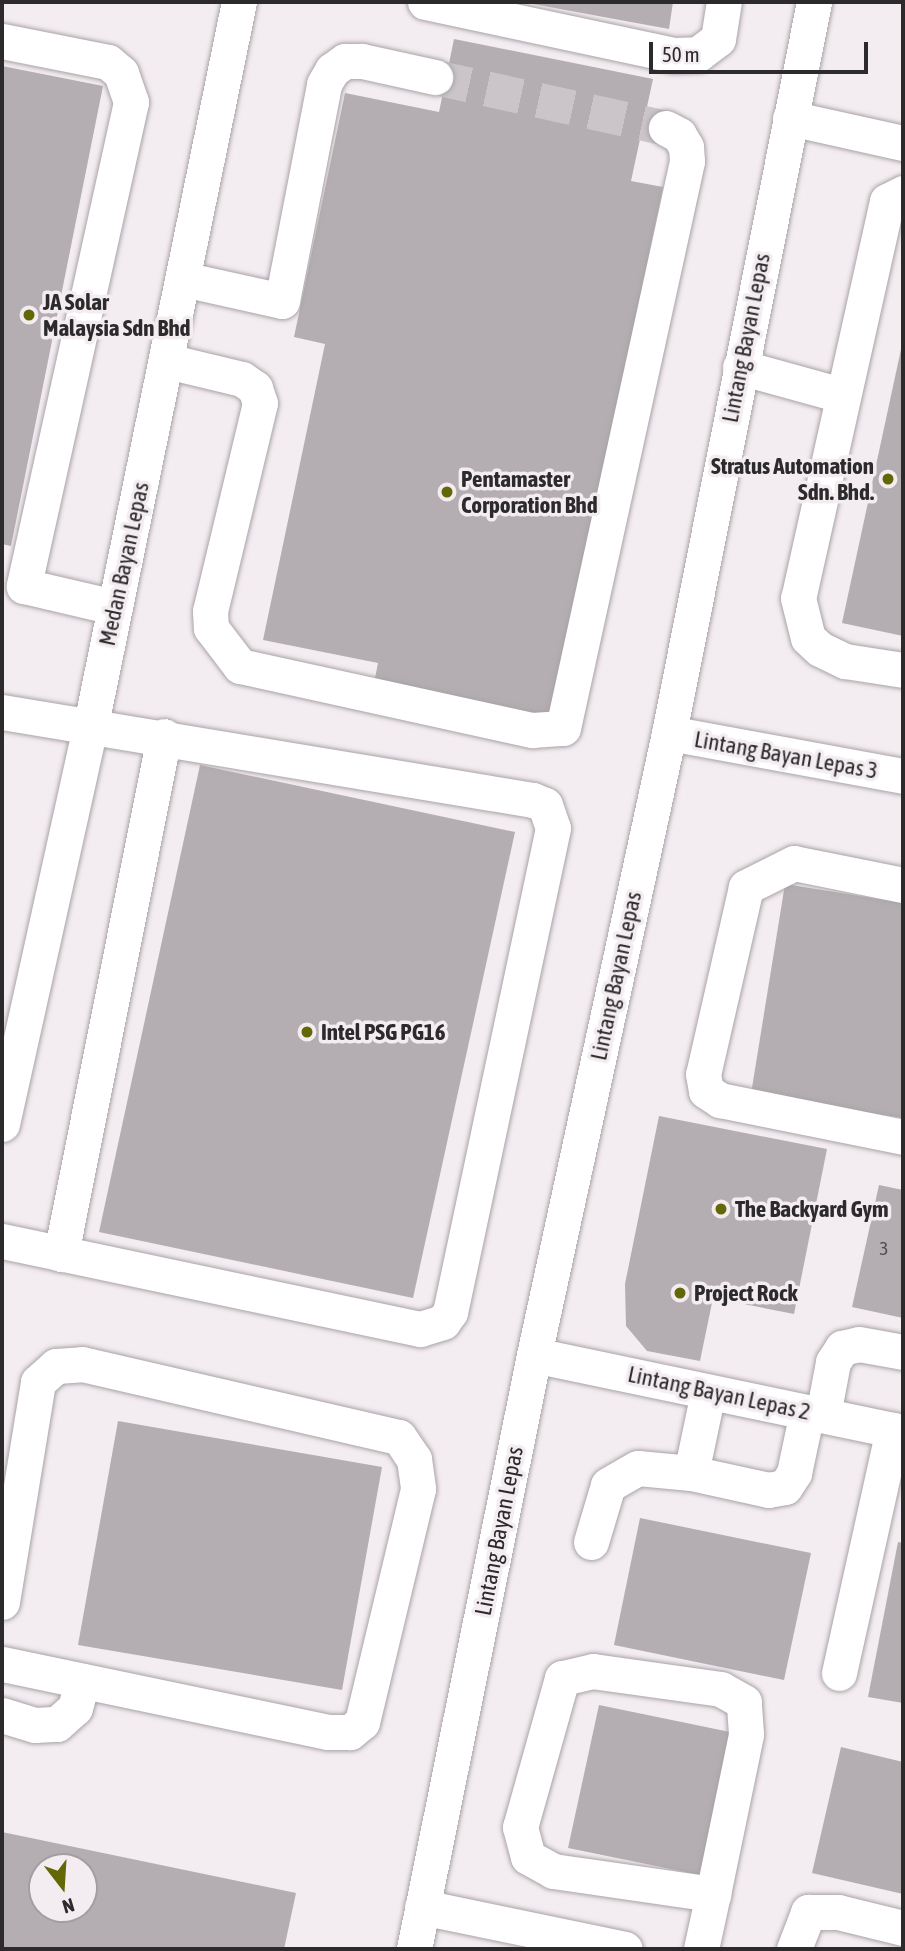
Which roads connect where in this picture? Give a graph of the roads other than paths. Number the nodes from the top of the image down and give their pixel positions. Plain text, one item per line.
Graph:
1 (239, 2) edge
2 (425, 2) edge
3 (724, 2) edge
4 (814, 2) edge
5 (2, 41) edge
6 (435, 77) tunnel mouth
7 (790, 118) junction
8 (666, 128) tunnel mouth
9 (903, 143) edge
10 (903, 193) edge
11 (183, 279) junction
12 (167, 361) junction
13 (740, 367) junction
14 (841, 395) junction
15 (13, 584) edge
16 (114, 607) junction
17 (903, 670) edge
18 (2, 712) edge
19 (91, 724) junction
20 (669, 733) junction
21 (164, 736) junction
22 (903, 776) edge
23 (903, 885) edge
24 (2, 1124) edge
25 (903, 1137) edge
26 (2, 1241) edge
27 (61, 1254) junction
28 (903, 1352) edge
29 (534, 1355) junction
30 (708, 1392) junction
31 (815, 1413) junction
32 (898, 1431) edge
33 (691, 1473) junction
34 (591, 1542) dead end
35 (2, 1602) edge
36 (2, 1664) edge
37 (839, 1674) dead end
38 (82, 1681) junction
39 (2, 1715) edge
40 (713, 1894) junction
41 (422, 1907) junction
42 (903, 1928) edge
43 (414, 1949) edge
44 (625, 1949) edge
45 (701, 1949) edge
46 (794, 1949) edge

1 - 11 street, Medan Bayan Lepas
2 - 3 street
4 - 7 street, Lintang Bayan Lepas
5 - 15 street
6 - 11 street
7 - 9 street
7 - 13 street, Lintang Bayan Lepas
8 - 12 street
10 - 14 street
11 - 12 street, Medan Bayan Lepas
12 - 16 street, Medan Bayan Lepas
13 - 14 street
13 - 20 street, Lintang Bayan Lepas
14 - 17 street
15 - 16 street
16 - 19 street, Medan Bayan Lepas
18 - 19 street
19 - 21 street
19 - 24 street, Medan Bayan Lepas
20 - 22 street, Lintang Bayan Lepas 3
20 - 29 street, Lintang Bayan Lepas
21 - 27 street
21 - 27 street
23 - 25 street
26 - 27 street
28 - 31 street
29 - 30 street, Lintang Bayan Lepas 2
29 - 41 street, Lintang Bayan Lepas
30 - 31 street, Lintang Bayan Lepas 2
30 - 33 street
31 - 32 street, Lintang Bayan Lepas 2
31 - 33 street
32 - 37 street
33 - 34 street
35 - 38 street
36 - 38 street
38 - 39 street
40 - 40 street
40 - 45 street
41 - 43 street, Lintang Bayan Lepas
41 - 44 street
42 - 46 street

